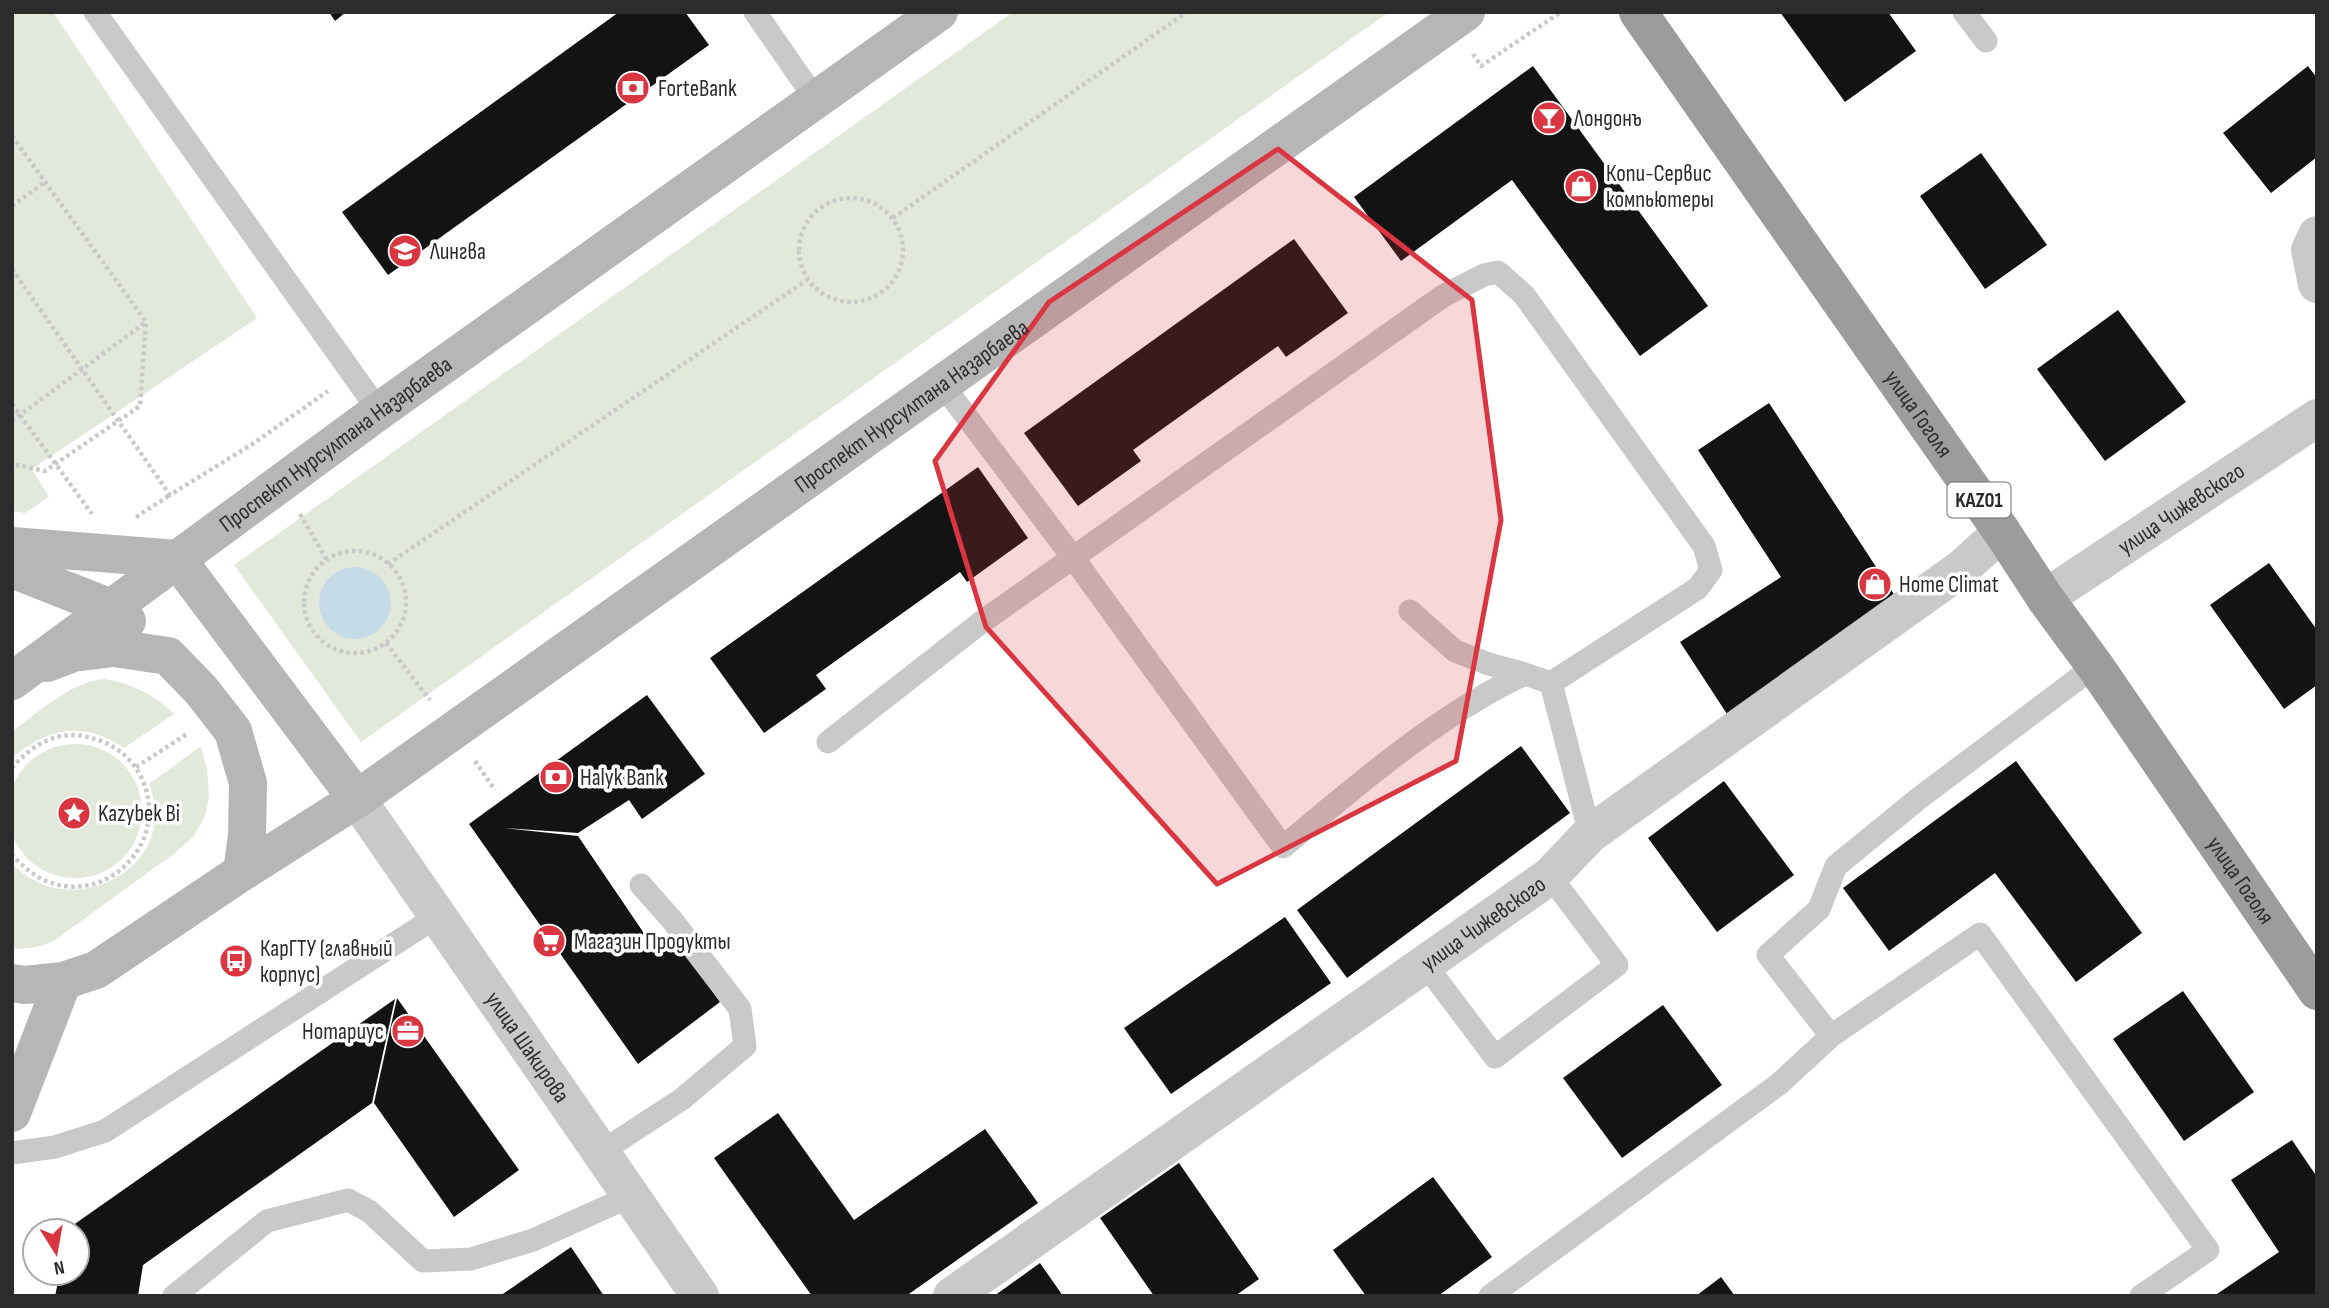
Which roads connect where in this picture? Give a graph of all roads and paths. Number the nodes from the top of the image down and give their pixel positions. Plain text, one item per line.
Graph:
1 (95, 12) edge
2 (755, 12) edge
3 (939, 12) edge
4 (1187, 12) edge
5 (1561, 12) edge
6 (1638, 12) edge
7 (1964, 12) edge
8 (1458, 17) edge
9 (1986, 41) dead end
10 (816, 100) junction
11 (12, 136) edge
12 (45, 182) junction
13 (12, 206) edge
14 (893, 218) junction
15 (2317, 235) edge
16 (12, 269) edge
17 (807, 280) junction
18 (2317, 284) edge
19 (146, 322) junction
20 (82, 369) junction
21 (353, 375) junction
22 (942, 384) junction
23 (12, 404) edge
24 (379, 411) junction
25 (20, 415) junction
26 (2317, 418) edge
27 (12, 421) edge
28 (118, 421) junction
29 (12, 464) edge
30 (56, 464) junction
31 (98, 523) dead end
32 (2002, 532) junction
33 (12, 546) edge
34 (177, 559) junction
35 (1074, 559) junction
36 (388, 564) junction
37 (12, 569) edge
38 (2045, 598) junction
39 (111, 607) junction
40 (1410, 611) dead end
41 (168, 656) junction
42 (2095, 666) junction
43 (1525, 674) junction
44 (12, 681) edge
45 (1551, 683) junction
46 (187, 734) dead end
47 (828, 742) dead end
48 (136, 767) junction
49 (12, 768) edge
50 (357, 799) junction
51 (1590, 834) junction
52 (12, 855) edge
53 (242, 872) junction
54 (1550, 876) junction
55 (641, 885) dead end
56 (439, 915) junction
57 (1425, 964) junction
58 (63, 981) junction
59 (12, 983) edge
60 (2317, 991) edge
61 (1831, 1036) junction
62 (12, 1113) edge
63 (601, 1152) junction
64 (12, 1153) edge
65 (631, 1196) junction
66 (174, 1296) edge
67 (700, 1296) edge
68 (951, 1296) edge
69 (1490, 1296) edge
70 (2141, 1296) edge

1 - 21 lane
2 - 10 lane
3 - 10 main road, Проспект Нурсултана Назарбаева
4 - 14 path
5 - 8 path
6 - 32 highway, улица Гоголя / KАZ01
7 - 9 lane
8 - 22 main road, Проспект Нурсултана Назарбаева
10 - 24 main road, Проспект Нурсултана Назарбаева
11 - 12 path
12 - 13 path
12 - 19 path
14 - 17 path
14 - 17 path
15 - 18 street
16 - 20 path
17 - 36 path
19 - 20 path
19 - 28 path
20 - 25 path
20 - 28 path
21 - 24 lane
21 - 28 path
22 - 35 lane
22 - 50 main road, Проспект Нурсултана Назарбаева
23 - 25 path
24 - 34 main road, Проспект Нурсултана Назарбаева
25 - 27 path
25 - 30 path
26 - 38 street, улица Чижевского
28 - 30 path
29 - 30 path
30 - 31 path
32 - 38 highway, улица Гоголя / KАZ01
32 - 51 street, улица Чижевского
33 - 34 main road
34 - 39 main road, Проспект Нурсултана Назарбаева
34 - 50 main road
35 - 43 lane
35 - 45 lane
35 - 47 lane
36 - 36 path
37 - 39 main road
38 - 42 highway, улица Гоголя / KАZ01
39 - 41 main road
39 - 44 main road, Проспект Нурсултана Назарбаева
40 - 43 lane
41 - 44 main road
41 - 53 main road
42 - 60 highway, улица Гоголя / KАZ01
42 - 61 lane
43 - 45 lane
45 - 51 lane
46 - 48 path
48 - 49 path
48 - 52 path
50 - 53 main road, Проспект Нурсултана Назарбаева
50 - 56 street, улица Шакирова
51 - 54 street, улица Чижевского
53 - 58 main road, Проспект Нурсултана Назарбаева
54 - 57 street, улица Чижевского
54 - 57 lane
55 - 63 lane
56 - 63 street, улица Шакирова
56 - 64 lane
57 - 68 street, улица Чижевского
58 - 59 main road, Проспект Нурсултана Назарбаева
58 - 62 main road
61 - 69 lane
61 - 70 lane
63 - 65 street, улица Шакирова
65 - 66 lane
65 - 67 street, улица Шакирова

